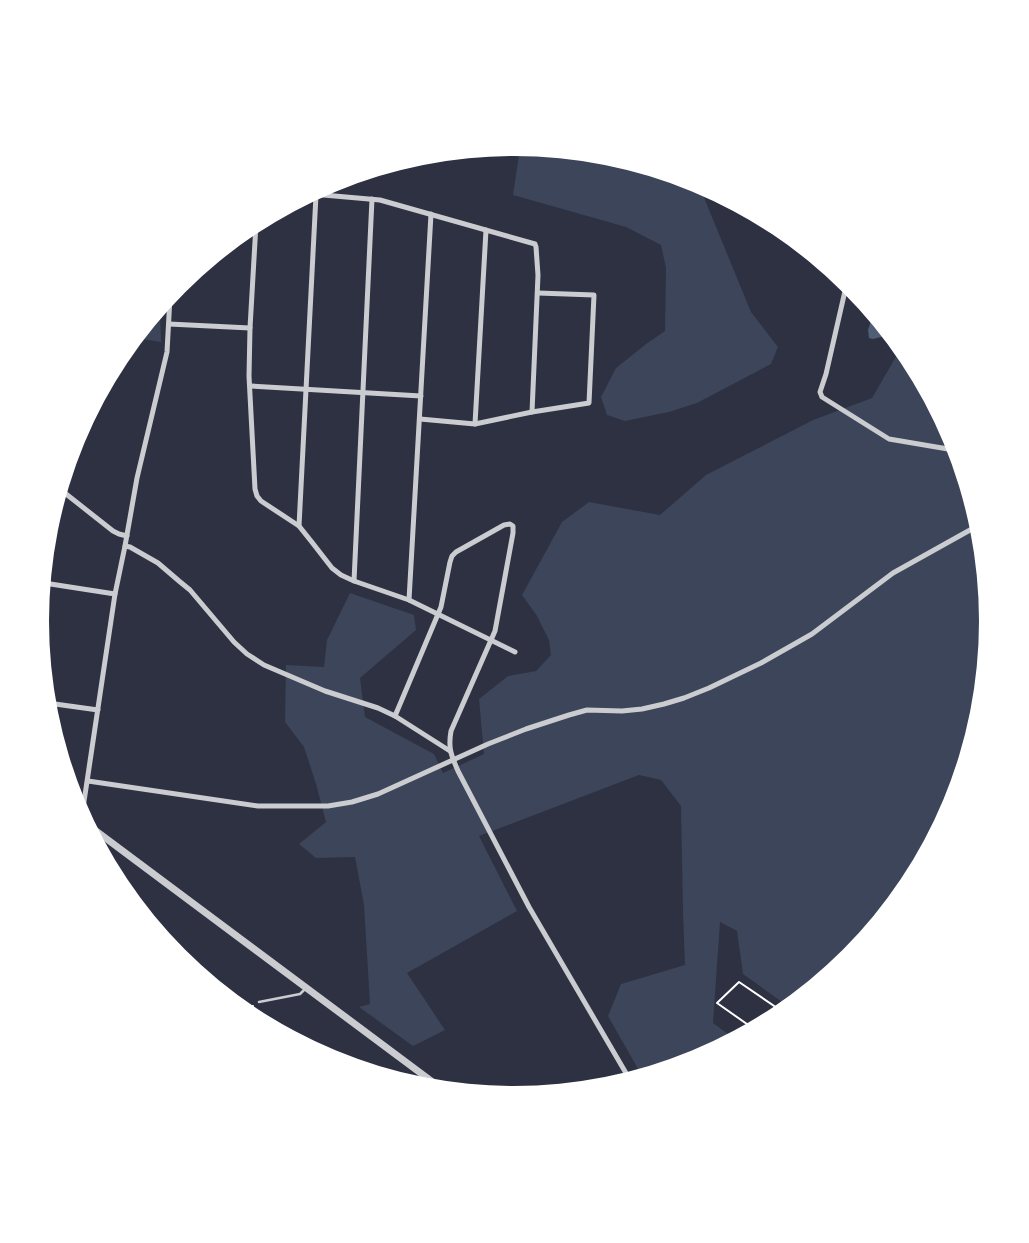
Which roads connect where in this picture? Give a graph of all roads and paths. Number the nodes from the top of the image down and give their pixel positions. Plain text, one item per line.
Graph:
1 (326, 196) edge
2 (372, 199) junction
3 (314, 202) edge
4 (431, 214) junction
5 (486, 230) junction
6 (255, 234) edge
7 (538, 293) junction
8 (845, 293) edge
9 (170, 308) edge
10 (169, 324) junction
11 (250, 328) junction
12 (250, 386) junction
13 (305, 390) junction
14 (362, 393) junction
15 (421, 396) junction
16 (532, 412) junction
17 (420, 419) junction
18 (475, 424) junction
19 (947, 449) edge
20 (67, 495) edge
21 (298, 526) junction
22 (971, 530) edge
23 (127, 536) junction
24 (125, 546) junction
25 (354, 581) junction
26 (51, 584) edge
27 (115, 594) junction
28 (409, 600) junction
29 (438, 614) junction
30 (491, 641) junction
31 (515, 652) dead end
32 (57, 704) edge
33 (98, 710) junction
34 (395, 716) junction
35 (450, 751) junction
36 (453, 760) junction
37 (88, 781) junction
38 (84, 801) edge
39 (101, 835) edge
40 (308, 988) junction
41 (259, 1002) joint
42 (252, 1006) edge
43 (776, 1007) edge
44 (748, 1025) edge
45 (626, 1073) edge
46 (428, 1079) edge

1 - 2 street
2 - 4 street
2 - 14 street
3 - 13 street
4 - 5 street
4 - 15 street
5 - 7 street
5 - 18 street
6 - 11 street
7 - 16 street
7 - 16 street
8 - 19 street
9 - 10 street
10 - 11 street
10 - 23 street
11 - 12 street
12 - 13 street
12 - 21 street
13 - 14 street
13 - 21 street
14 - 15 street
14 - 25 street
15 - 17 street
16 - 18 street
17 - 18 street
17 - 28 street
20 - 23 street
21 - 25 street
22 - 36 street
23 - 24 street
24 - 27 street
24 - 34 street
25 - 28 street
26 - 27 street
27 - 33 street
28 - 29 street
29 - 30 street
29 - 30 street
29 - 34 street
30 - 31 street
30 - 35 street
32 - 33 street
33 - 37 street
34 - 35 street
35 - 36 street
36 - 37 street
36 - 45 street
37 - 38 street
39 - 40 street
40 - 41 lane
40 - 46 street
41 - 42 path
43 - 44 path

